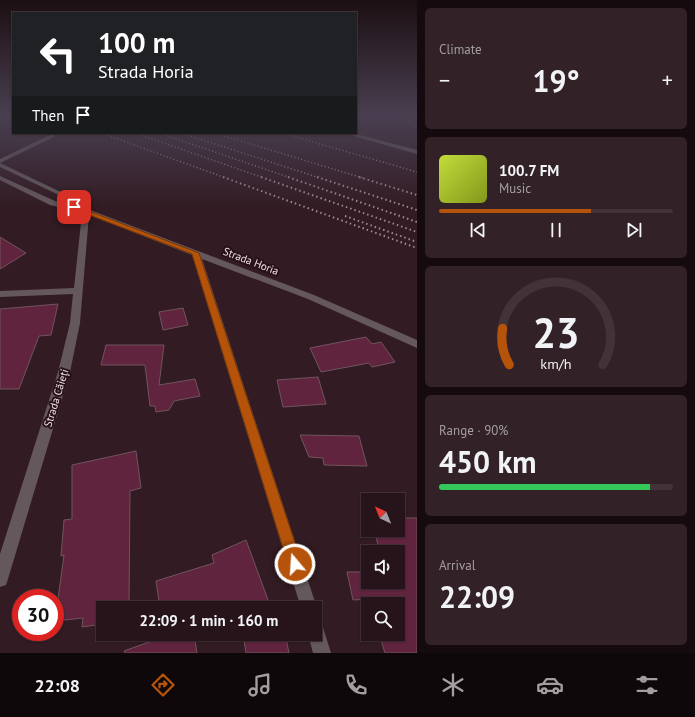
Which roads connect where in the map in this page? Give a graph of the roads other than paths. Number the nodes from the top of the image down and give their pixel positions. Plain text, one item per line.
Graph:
1 (30, 146) edge
2 (396, 146) edge
3 (417, 152) edge
4 (0, 161) edge
5 (0, 165) edge
6 (0, 178) edge
7 (74, 207) junction
8 (86, 212) junction
9 (196, 253) junction
10 (78, 291) junction
11 (0, 294) edge
12 (417, 344) edge
13 (0, 579) edge
14 (307, 601) edge
15 (319, 641) edge
16 (322, 653) edge

1 - 4 street
2 - 3 street
5 - 7 street, Strada Horia
6 - 7 street, Strada Horia
7 - 8 street, Strada Horia
8 - 9 street, Strada Horia
8 - 10 street, Strada Căieți
9 - 12 street, Strada Horia
9 - 14 street
10 - 11 street
10 - 13 street, Strada Căieți
15 - 16 street

